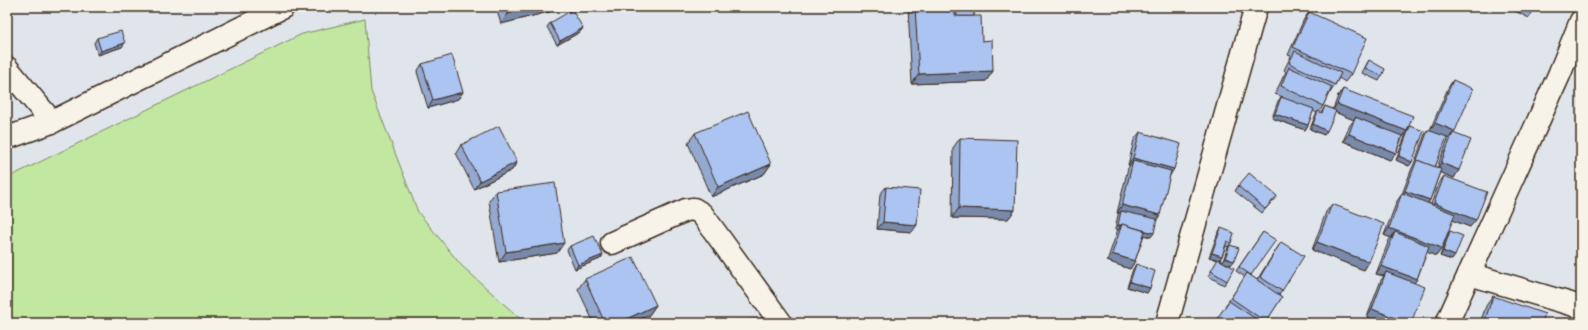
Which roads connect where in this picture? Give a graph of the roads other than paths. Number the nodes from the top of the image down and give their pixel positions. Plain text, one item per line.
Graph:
1 (283, 7) edge
2 (1256, 7) edge
3 (1581, 21) edge
4 (7, 68) edge
5 (52, 122) junction
6 (7, 138) edge
7 (612, 243) dead end
8 (1469, 274) junction
9 (1581, 307) edge
10 (781, 323) edge
11 (1167, 323) edge
12 (1447, 323) edge

1 - 5 street
2 - 11 street
3 - 8 street
4 - 5 street
5 - 6 street
7 - 10 street
8 - 9 street
8 - 12 street

